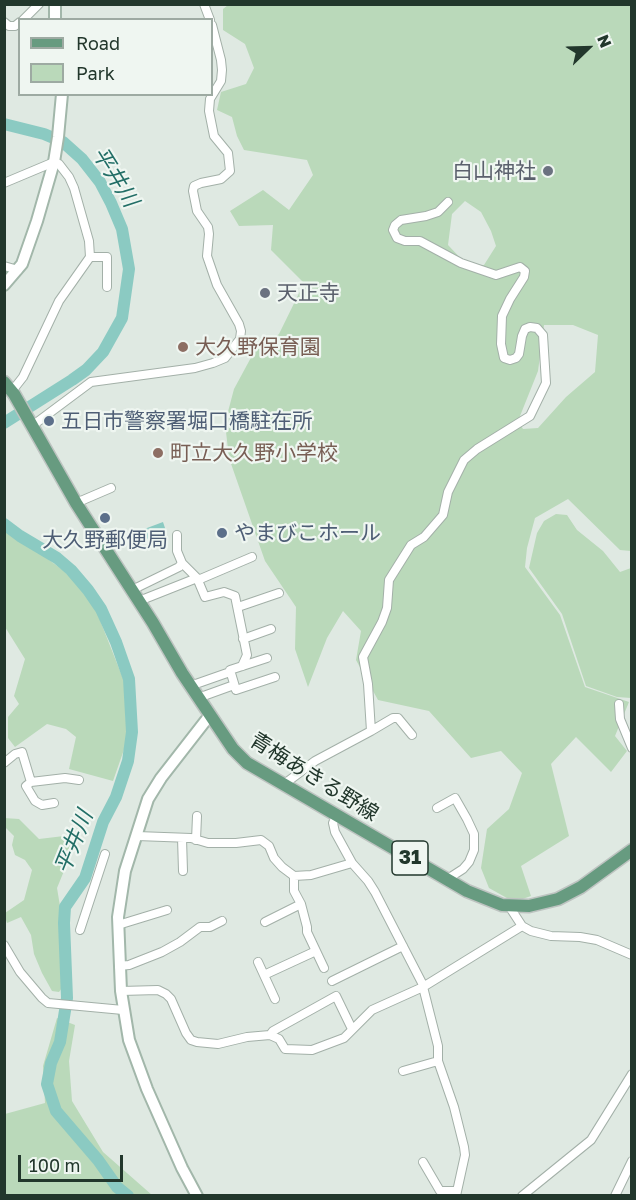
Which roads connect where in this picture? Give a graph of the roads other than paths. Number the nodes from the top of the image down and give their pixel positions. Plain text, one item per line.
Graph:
1 (39, 4) edge
2 (24, 18) edge
3 (4, 22) edge
4 (18, 24) edge
5 (213, 29) edge
6 (213, 94) edge
7 (62, 96) edge
8 (212, 96) edge
9 (55, 157) junction
10 (4, 183) edge
11 (448, 202) dead end
12 (90, 256) junction
13 (4, 266) edge
14 (18, 270) junction
15 (4, 285) edge
16 (107, 287) dead end
17 (10, 389) edge
18 (31, 424) junction
19 (111, 488) dead end
20 (76, 503) junction
21 (177, 535) dead end
22 (252, 557) dead end
23 (182, 563) junction
24 (197, 579) junction
25 (132, 590) junction
26 (279, 593) dead end
27 (139, 601) junction
28 (238, 608) junction
29 (271, 629) dead end
30 (243, 639) junction
31 (267, 658) dead end
32 (242, 666) junction
33 (230, 672) junction
34 (275, 677) dead end
35 (234, 685) junction
36 (190, 686) junction
37 (198, 698) junction
38 (619, 704) dead end
39 (210, 715) junction
40 (371, 731) junction
41 (412, 735) dead end
42 (632, 748) edge
43 (4, 763) edge
44 (79, 780) dead end
45 (31, 782) junction
46 (283, 785) junction
47 (54, 803) dead end
48 (437, 808) dead end
49 (197, 816) dead end
50 (336, 816) junction
51 (137, 836) junction
52 (182, 838) junction
53 (196, 840) junction
54 (105, 854) dead end
55 (629, 854) edge
56 (352, 863) junction
57 (183, 871) dead end
58 (294, 876) junction
59 (446, 880) junction
60 (301, 904) junction
61 (509, 906) junction
62 (167, 910) dead end
63 (222, 921) dead end
64 (265, 922) dead end
65 (118, 925) junction
66 (522, 926) junction
67 (80, 930) dead end
68 (4, 945) edge
69 (403, 946) junction
70 (316, 951) junction
71 (632, 955) edge
72 (7, 956) edge
73 (258, 962) dead end
74 (119, 966) junction
75 (324, 968) dead end
76 (264, 975) junction
77 (332, 981) dead end
78 (423, 987) junction
79 (121, 991) junction
80 (275, 999) dead end
81 (123, 1010) junction
82 (352, 1029) junction
83 (270, 1035) junction
84 (438, 1061) junction
85 (403, 1071) dead end
86 (632, 1074) edge
87 (632, 1161) edge
88 (423, 1162) dead end
89 (457, 1193) edge
90 (197, 1196) edge
91 (522, 1196) edge
92 (615, 1196) edge

1 - 2 street
3 - 4 street
5 - 6 street
7 - 9 main road
8 - 18 street
9 - 10 street
9 - 12 street
9 - 14 main road
11 - 40 street
12 - 16 street
12 - 17 street
13 - 14 street
14 - 15 main road
17 - 18 main road, 青梅あきる野線 / 31
18 - 20 main road, 青梅あきる野線 / 31
19 - 20 street
20 - 25 main road, 青梅あきる野線 / 31
21 - 23 street
22 - 24 street
23 - 24 street
23 - 25 street
24 - 27 street
24 - 28 street
25 - 27 main road, 青梅あきる野線 / 31
26 - 28 street
27 - 36 main road, 青梅あきる野線 / 31
28 - 30 street
29 - 30 street
30 - 32 street
31 - 32 street
32 - 33 street
33 - 35 street
33 - 36 street
34 - 35 street
35 - 37 street
36 - 37 main road, 青梅あきる野線 / 31
37 - 39 main road, 青梅あきる野線 / 31
38 - 42 street
39 - 46 main road, 青梅あきる野線 / 31
39 - 51 main road
40 - 41 street
40 - 46 street
43 - 45 street
44 - 45 street
45 - 47 street
46 - 50 main road, 青梅あきる野線 / 31
48 - 59 street
49 - 53 street
50 - 56 street
50 - 59 main road, 青梅あきる野線 / 31
51 - 52 street
51 - 65 main road
52 - 53 street
52 - 57 street
53 - 58 street
54 - 67 street
55 - 61 main road, 青梅あきる野線 / 31
56 - 58 street
56 - 69 street
58 - 60 street
59 - 61 main road, 青梅あきる野線 / 31
60 - 64 street
60 - 70 street
61 - 66 street
62 - 65 street
63 - 74 street
65 - 74 main road
66 - 71 street
66 - 78 street
68 - 72 street
69 - 77 street
69 - 78 street
70 - 75 street
70 - 76 street
72 - 81 street
73 - 76 street
74 - 79 main road
76 - 80 street
78 - 82 street
78 - 84 street
79 - 81 main road
79 - 83 street
81 - 90 main road
82 - 83 street
82 - 83 street
84 - 85 street
84 - 89 street
86 - 91 street
87 - 92 street
88 - 89 street

